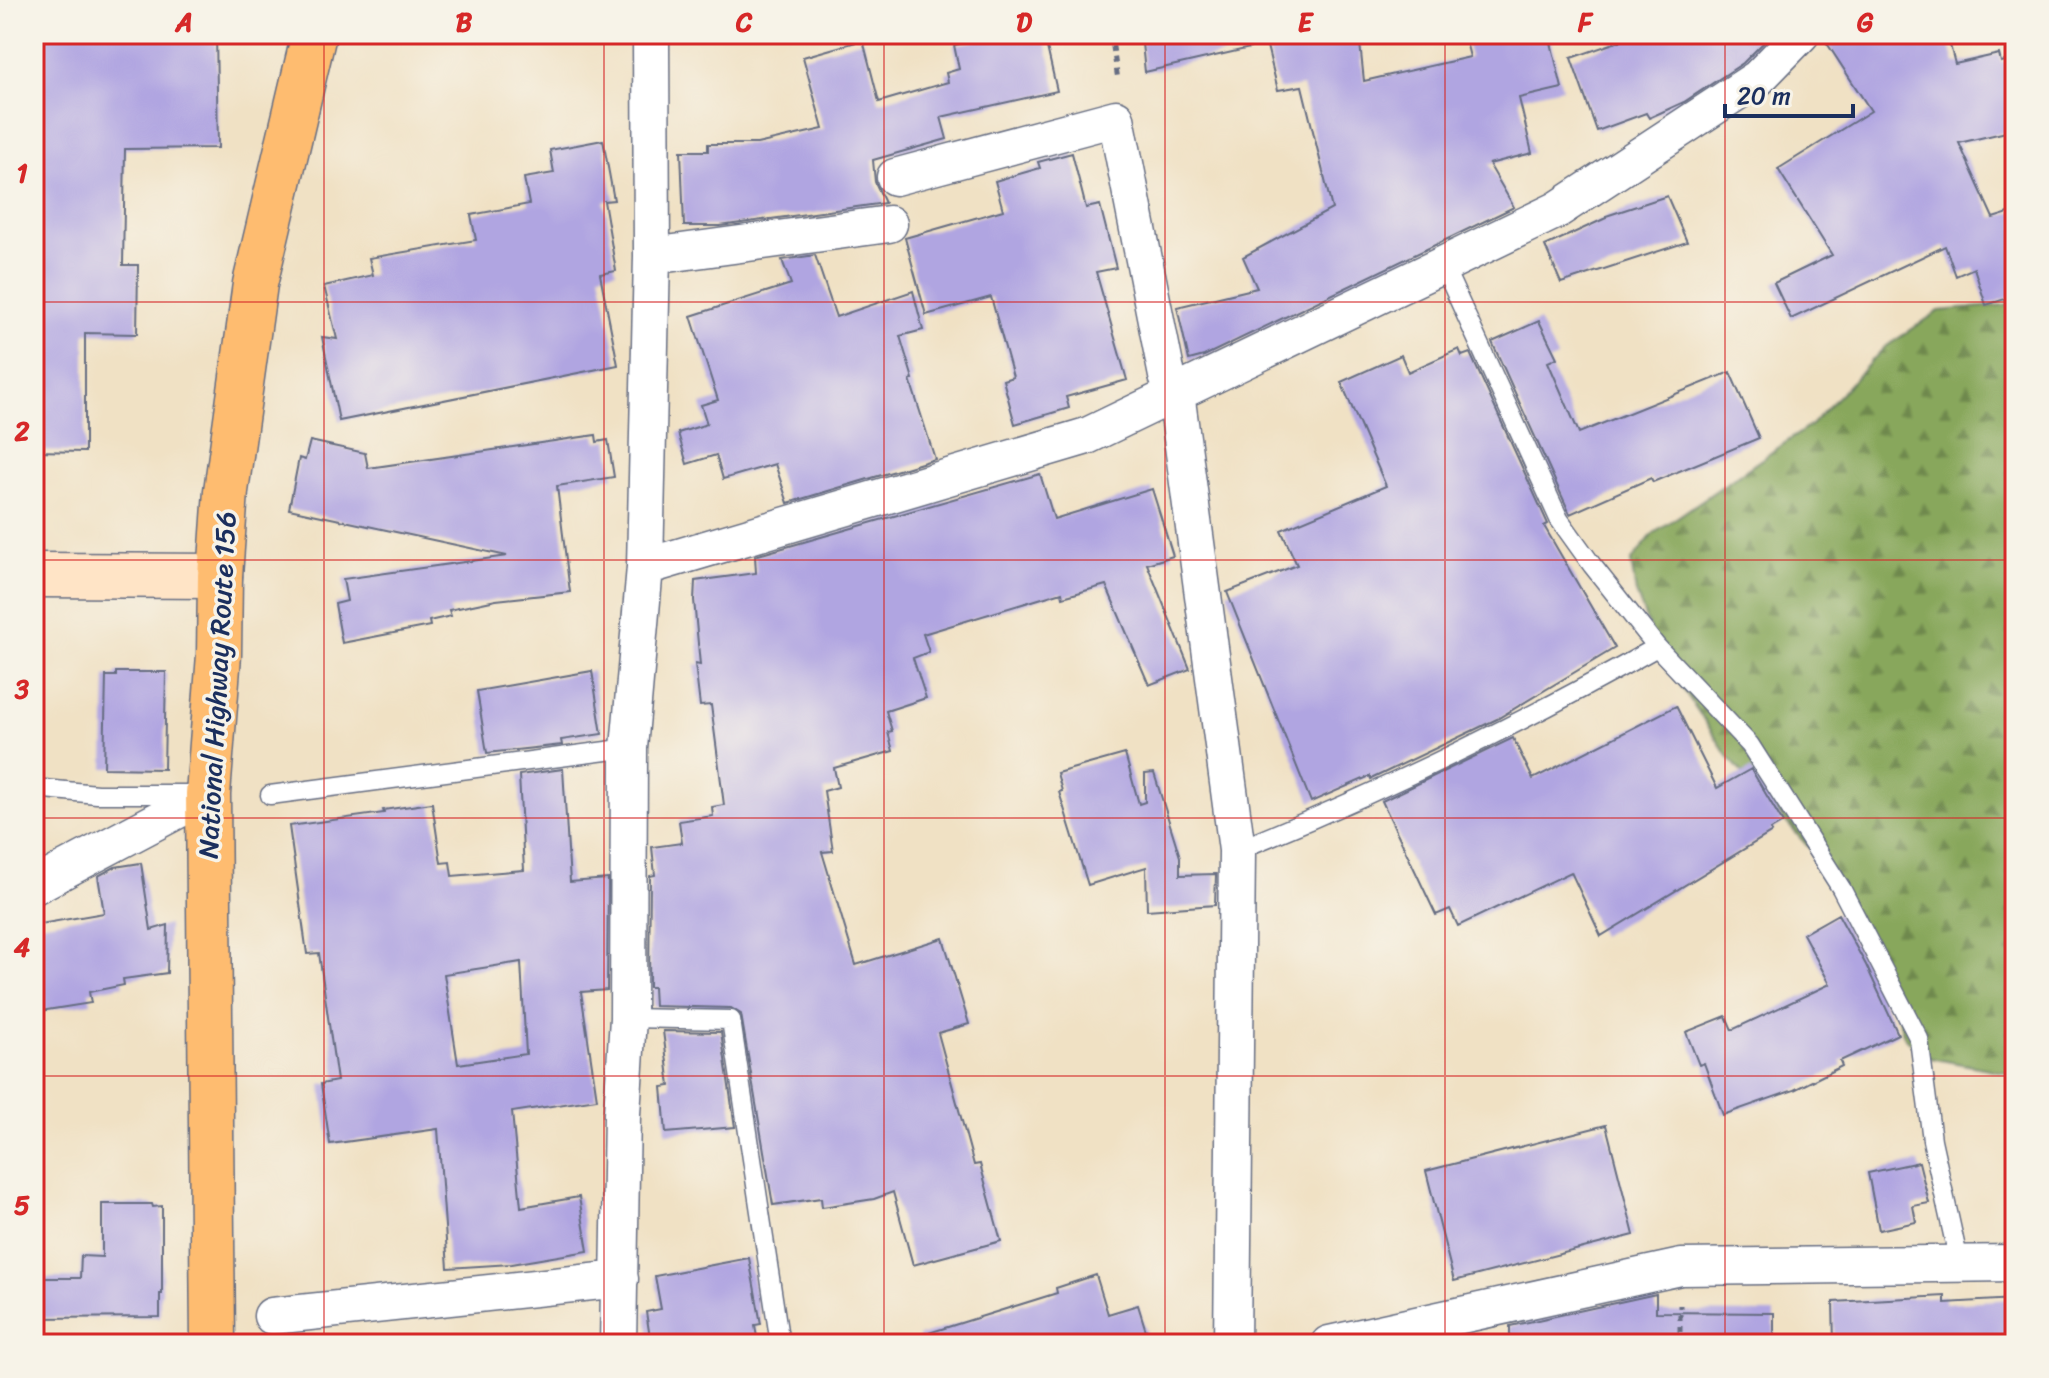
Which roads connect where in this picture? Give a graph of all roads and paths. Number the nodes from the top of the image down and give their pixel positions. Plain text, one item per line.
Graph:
1 (314, 34) edge
2 (651, 34) edge
3 (1801, 34) edge
4 (895, 177) dead end
5 (889, 224) dead end
6 (652, 256) junction
7 (1443, 265) junction
8 (1176, 393) junction
9 (645, 567) junction
10 (34, 575) edge
11 (220, 576) junction
12 (1657, 647) junction
13 (629, 748) junction
14 (34, 788) edge
15 (208, 794) junction
16 (270, 795) dead end
17 (1237, 850) junction
18 (34, 886) edge
19 (628, 1018) junction
20 (1959, 1262) junction
21 (2015, 1263) edge
22 (620, 1279) junction
23 (272, 1316) dead end
24 (213, 1344) edge
25 (618, 1344) edge
26 (780, 1344) edge
27 (1232, 1344) edge
28 (1329, 1344) edge

1 - 11 highway, National Highway Route 156
2 - 6 street
3 - 7 street
4 - 8 street
5 - 6 street
6 - 9 street
7 - 8 street
7 - 12 lane
8 - 9 street
8 - 17 street
9 - 13 street
10 - 11 street
11 - 15 highway, National Highway Route 156
12 - 17 lane
12 - 20 lane
13 - 16 lane
13 - 19 street
14 - 15 lane
15 - 18 street
15 - 24 highway, National Highway Route 156
17 - 27 street
19 - 22 street
19 - 26 lane
20 - 21 street
20 - 28 street
22 - 23 street
22 - 25 street

